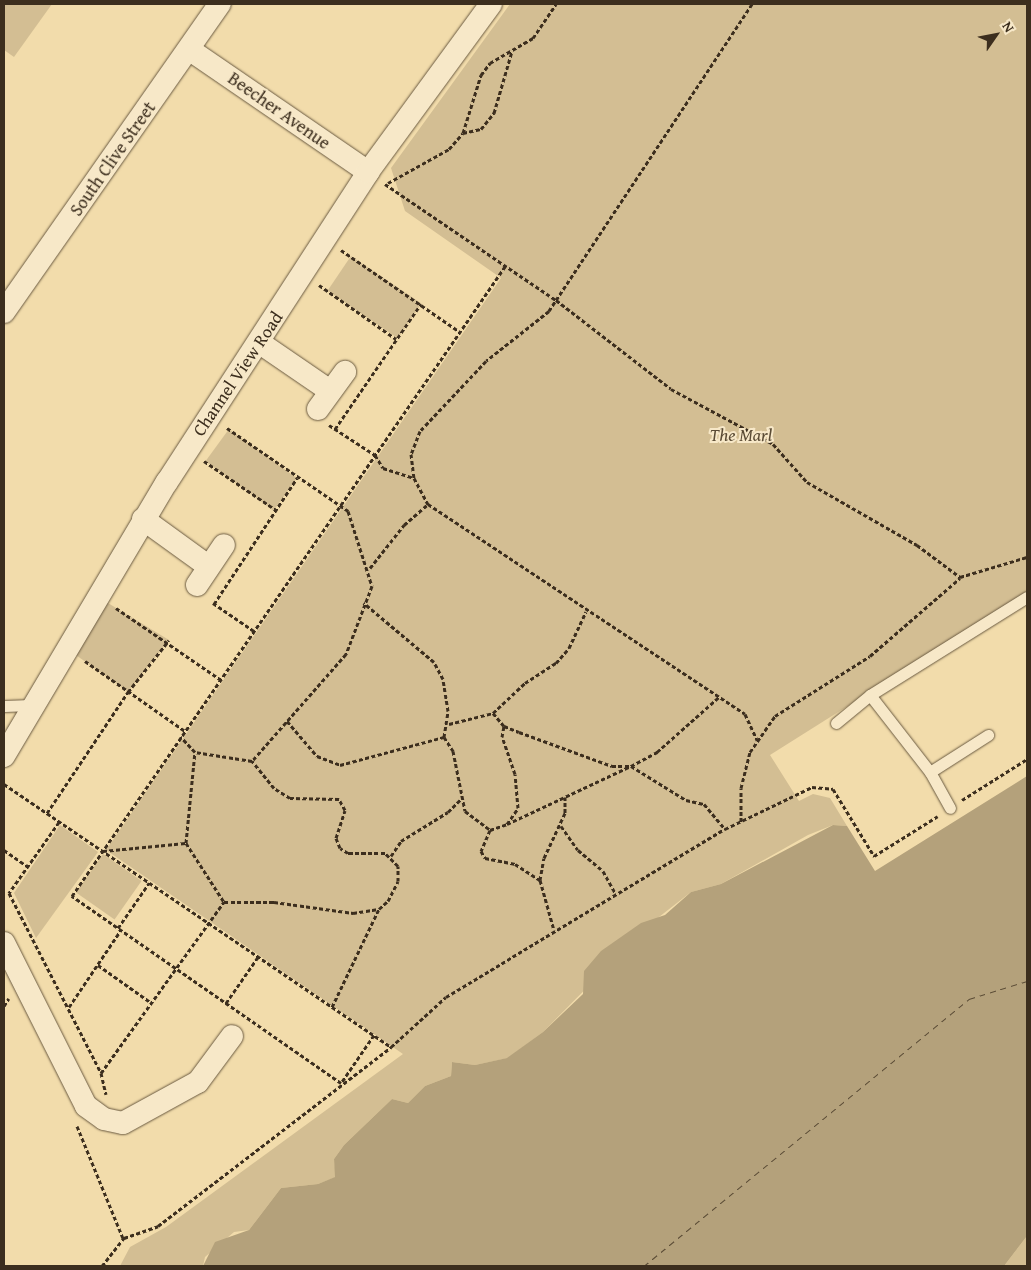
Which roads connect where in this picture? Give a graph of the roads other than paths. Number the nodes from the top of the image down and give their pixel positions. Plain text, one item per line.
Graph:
1 (220, 4) edge
2 (491, 4) edge
3 (190, 50) junction
4 (376, 178) junction
5 (4, 312) edge
6 (260, 343) junction
7 (345, 372) dead end
8 (330, 391) junction
9 (318, 409) road end
10 (143, 519) junction
11 (224, 545) dead end
12 (1027, 597) edge
13 (870, 695) junction
14 (32, 705) junction
15 (4, 706) edge
16 (836, 723) dead end
17 (988, 735) dead end
18 (4, 756) edge
19 (930, 772) junction
20 (950, 808) road end
21 (4, 943) edge
22 (232, 1036) dead end

1 - 3 street, South Clive Street
2 - 4 street, Channel View Road
3 - 4 street, Beecher Avenue
3 - 5 street, South Clive Street
4 - 6 street, Channel View Road
6 - 8 street
6 - 10 street, Channel View Road
7 - 8 street
8 - 9 street
10 - 11 street
10 - 14 street, Channel View Road
12 - 13 lane
13 - 16 lane
13 - 19 lane
14 - 15 lane
14 - 18 street, Channel View Road
17 - 19 lane
19 - 20 lane
21 - 22 street

